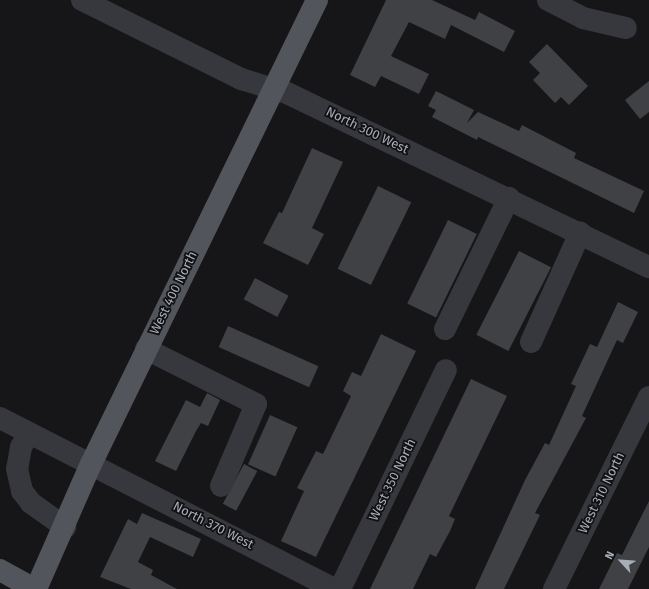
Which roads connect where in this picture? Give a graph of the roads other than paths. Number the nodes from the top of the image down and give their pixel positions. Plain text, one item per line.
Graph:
1 (82, 0) edge
2 (317, 0) edge
3 (548, 0) edge
4 (626, 28) dead end
5 (274, 88) junction
6 (509, 198) junction
7 (580, 233) junction
8 (649, 267) edge
9 (445, 329) dead end
10 (531, 342) dead end
11 (146, 349) junction
12 (446, 370) dead end
13 (649, 397) edge
14 (0, 418) edge
15 (29, 434) junction
16 (91, 464) junction
17 (221, 486) dead end
18 (65, 527) junction
19 (0, 570) edge
20 (35, 589) edge
21 (334, 589) edge
22 (340, 589) edge
23 (554, 589) edge

1 - 5 street, North 300 West
2 - 5 main road, West 400 North
3 - 4 street
5 - 6 street, North 300 West
5 - 11 main road, West 400 North
6 - 7 street, North 300 West
6 - 9 street
7 - 8 street, North 300 West
7 - 10 street
11 - 16 main road, West 400 North
11 - 17 street
12 - 22 street, West 350 North
13 - 23 street, West 310 North
14 - 15 street, North 370 West
15 - 16 street, North 370 West
15 - 18 street
16 - 18 main road, West 400 North
16 - 21 street, North 370 West
18 - 20 main road, West 400 North
19 - 20 main road

